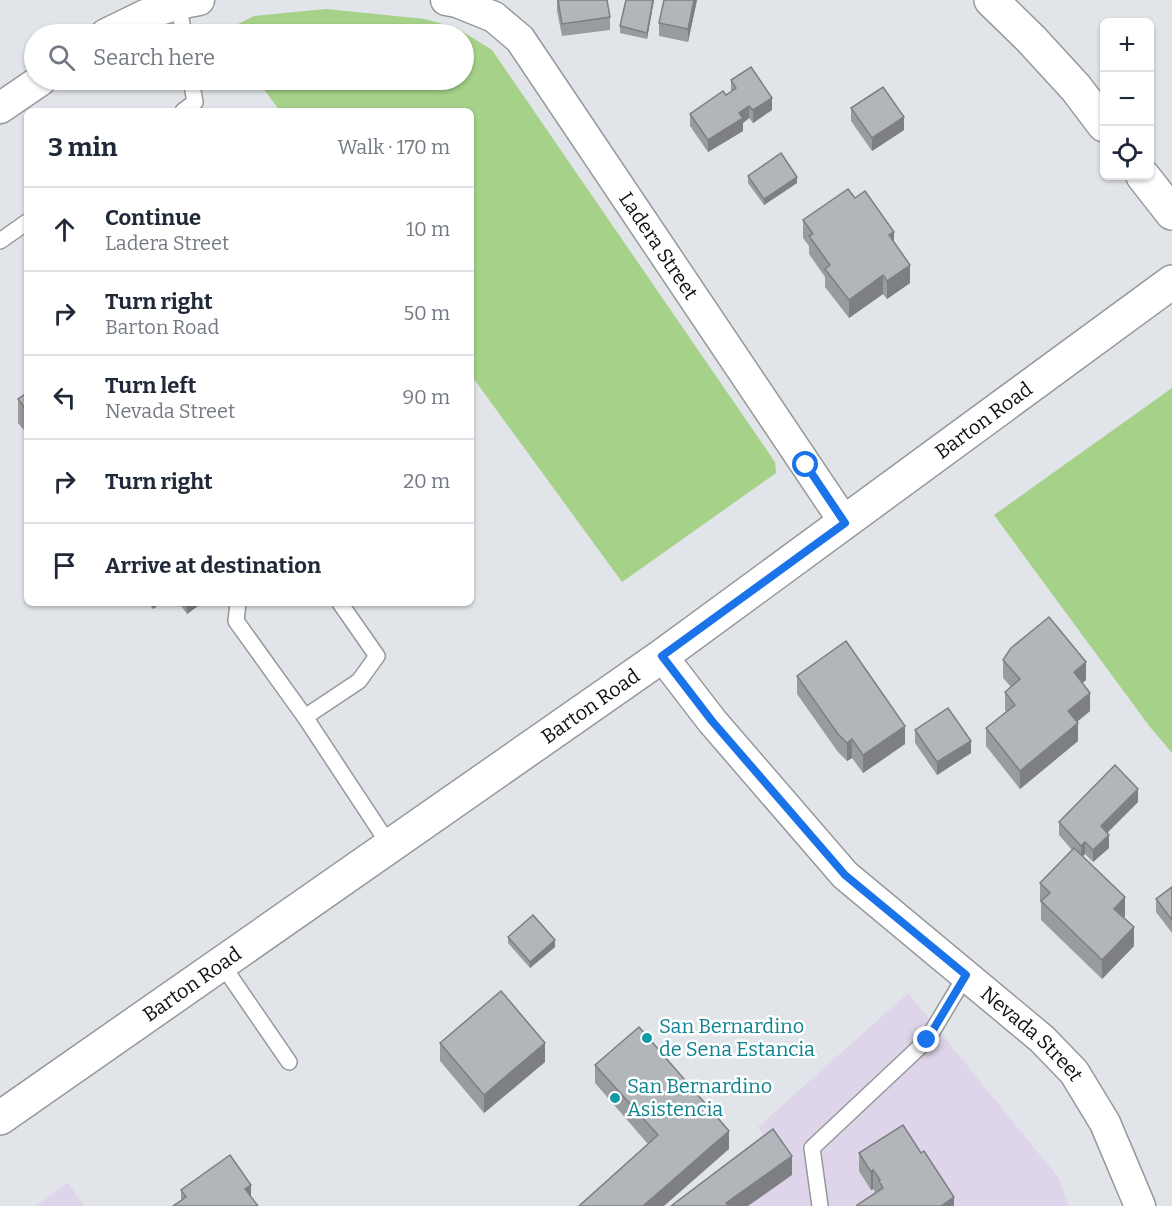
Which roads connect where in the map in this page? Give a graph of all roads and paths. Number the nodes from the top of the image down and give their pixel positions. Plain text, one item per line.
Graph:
1 (446, 0) edge
2 (991, 0) edge
3 (189, 2) edge
4 (127, 24) edge
5 (186, 24) edge
6 (26, 90) edge
7 (193, 90) edge
8 (0, 108) edge
9 (187, 108) edge
10 (1100, 120) edge
11 (1146, 180) edge
12 (1172, 213) edge
13 (24, 224) edge
14 (0, 241) edge
15 (1172, 282) edge
16 (845, 523) junction
17 (238, 606) edge
18 (342, 606) edge
19 (662, 656) junction
20 (305, 717) junction
21 (390, 846) junction
22 (221, 963) junction
23 (966, 975) junction
24 (289, 1062) dead end
25 (0, 1118) edge
26 (820, 1206) edge
27 (1140, 1206) edge

1 - 16 street, Ladera Street
2 - 10 main road
3 - 4 street
3 - 5 lane
6 - 8 street
7 - 9 lane
11 - 12 main road
13 - 14 lane
15 - 16 main road, Barton Road
16 - 19 main road, Barton Road
17 - 20 lane
18 - 20 lane
19 - 21 main road, Barton Road
19 - 23 street, Nevada Street
20 - 21 lane
21 - 22 main road, Barton Road
22 - 24 lane
22 - 25 main road, Barton Road
23 - 26 lane
23 - 27 street, Nevada Street

